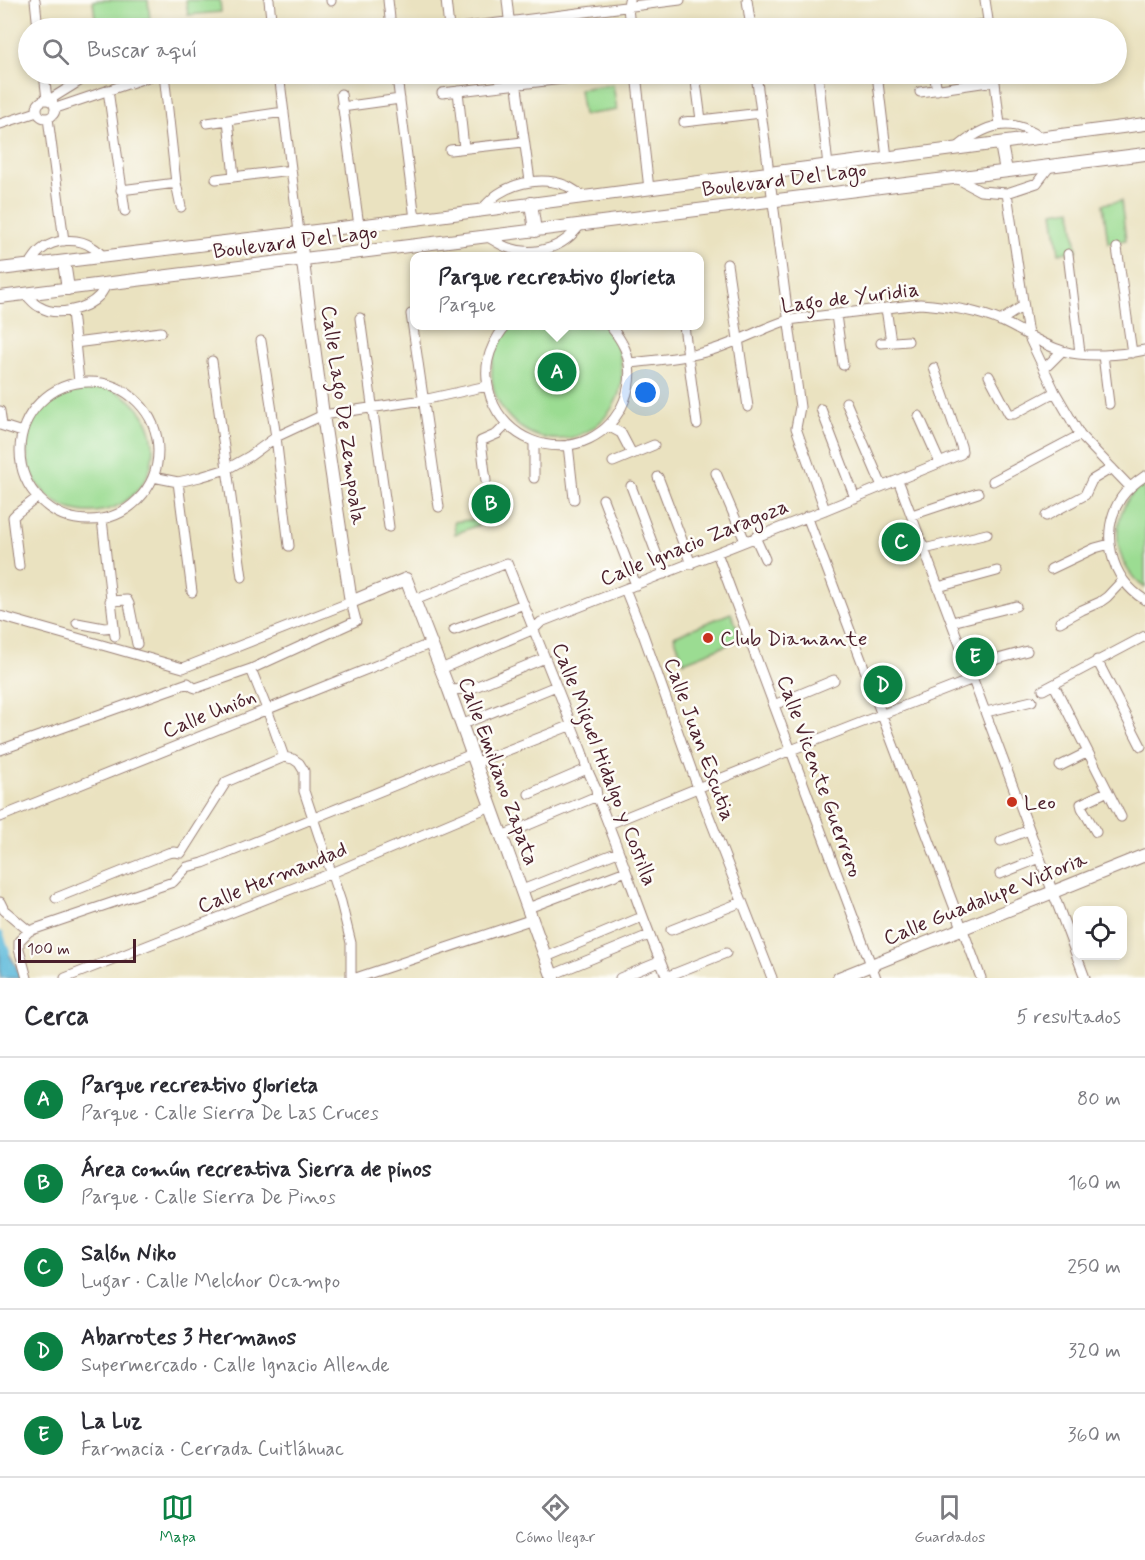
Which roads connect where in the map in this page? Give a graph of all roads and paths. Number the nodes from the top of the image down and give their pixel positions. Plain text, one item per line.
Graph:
1 (35, 0) edge
2 (269, 0) edge
3 (388, 0) edge
4 (446, 0) edge
5 (507, 0) edge
6 (680, 0) edge
7 (747, 0) edge
8 (986, 0) edge
9 (628, 3) edge
10 (37, 18) edge
11 (271, 18) edge
12 (390, 18) edge
13 (448, 18) edge
14 (509, 18) edge
15 (551, 18) edge
16 (629, 18) edge
17 (750, 18) edge
18 (987, 18) edge
19 (46, 84) edge
20 (74, 84) edge
21 (127, 84) edge
22 (165, 84) edge
23 (280, 84) edge
24 (489, 84) edge
25 (516, 84) edge
26 (637, 84) edge
27 (696, 84) edge
28 (757, 84) edge
29 (819, 84) edge
30 (877, 84) edge
31 (936, 84) edge
32 (963, 84) edge
33 (995, 84) edge
34 (398, 85) dead end
35 (108, 90) junction
36 (937, 90) junction
37 (458, 91) junction
38 (920, 92) dead end
39 (442, 93) dead end
40 (341, 94) dead end
41 (48, 99) junction
42 (400, 99) junction
43 (342, 106) junction
44 (56, 108) junction
45 (37, 112) junction
46 (284, 112) junction
47 (761, 113) junction
48 (48, 118) junction
49 (228, 120) junction
50 (701, 120) junction
51 (684, 122) dead end
52 (207, 123) dead end
53 (0, 124) edge
54 (1145, 124) edge
55 (1000, 125) junction
56 (1041, 138) junction
57 (523, 142) junction
58 (1001, 144) junction
59 (464, 148) junction
60 (956, 149) junction
61 (450, 150) dead end
62 (1145, 154) edge
63 (887, 158) junction
64 (828, 166) junction
65 (1050, 166) junction
66 (291, 170) junction
67 (1006, 171) junction
68 (768, 173) junction
69 (234, 177) junction
70 (956, 178) junction
71 (216, 179) dead end
72 (530, 181) junction
73 (176, 183) junction
74 (649, 189) junction
75 (121, 190) junction
76 (1007, 193) junction
77 (583, 196) junction
78 (772, 201) junction
79 (531, 203) junction
80 (181, 207) dead end
81 (481, 210) junction
82 (125, 211) dead end
83 (415, 219) junction
84 (581, 224) junction
85 (359, 226) junction
86 (535, 231) junction
87 (299, 232) junction
88 (488, 237) junction
89 (64, 241) junction
90 (1117, 248) dead end
91 (531, 252) edge
92 (544, 252) edge
93 (1068, 254) dead end
94 (103, 257) junction
95 (303, 260) junction
96 (64, 262) junction
97 (727, 264) dead end
98 (29, 265) junction
99 (0, 269) edge
100 (107, 284) junction
101 (68, 289) junction
102 (25, 294) junction
103 (0, 297) edge
104 (1023, 306) junction
105 (886, 308) junction
106 (72, 311) junction
107 (836, 315) junction
108 (360, 318) dead end
109 (788, 320) junction
110 (1000, 321) junction
111 (413, 330) edge
112 (502, 330) edge
113 (613, 330) edge
114 (685, 330) edge
115 (160, 332) dead end
116 (1028, 335) junction
117 (739, 340) junction
118 (261, 341) dead end
119 (908, 341) dead end
120 (75, 344) junction
121 (1062, 351) junction
122 (1145, 351) edge
123 (1080, 353) junction
124 (1132, 353) junction
125 (688, 355) junction
126 (1103, 355) junction
127 (212, 361) dead end
128 (629, 363) junction
129 (843, 365) dead end
130 (934, 368) dead end
131 (1044, 369) junction
132 (988, 376) dead end
133 (79, 382) junction
134 (487, 386) junction
135 (1055, 392) junction
136 (423, 400) junction
137 (846, 402) dead end
138 (1109, 404) dead end
139 (372, 407) junction
140 (748, 407) dead end
141 (821, 409) dead end
142 (0, 411) edge
143 (323, 415) junction
144 (920, 416) dead end
145 (507, 424) junction
146 (698, 424) dead end
147 (1, 425) edge
148 (608, 426) junction
149 (22, 432) junction
150 (1080, 435) junction
151 (276, 437) junction
152 (534, 442) junction
153 (568, 445) junction
154 (654, 445) dead end
155 (632, 454) junction
156 (613, 462) dead end
157 (940, 463) junction
158 (1112, 468) junction
159 (227, 469) junction
160 (716, 472) dead end
161 (1145, 476) edge
162 (153, 477) junction
163 (658, 477) dead end
164 (534, 478) dead end
165 (898, 480) junction
166 (486, 481) dead end
167 (993, 481) dead end
168 (178, 482) junction
169 (631, 486) dead end
170 (882, 486) junction
171 (1130, 487) junction
172 (978, 493) dead end
173 (38, 497) junction
174 (855, 498) junction
175 (574, 499) dead end
176 (603, 499) dead end
177 (439, 507) dead end
178 (825, 510) junction
179 (912, 515) junction
180 (807, 516) junction
181 (1046, 516) dead end
182 (102, 519) junction
183 (389, 527) dead end
184 (987, 534) dead end
185 (755, 537) junction
186 (745, 541) junction
187 (1110, 544) junction
188 (289, 546) dead end
189 (924, 549) junction
190 (717, 553) junction
191 (765, 559) dead end
192 (690, 564) junction
193 (19, 566) dead end
194 (1051, 569) dead end
195 (997, 571) dead end
196 (664, 574) junction
197 (242, 577) dead end
198 (1123, 580) junction
199 (636, 585) junction
200 (938, 587) junction
201 (625, 589) junction
202 (192, 592) dead end
203 (415, 600) junction
204 (1145, 600) edge
205 (110, 601) junction
206 (351, 602) junction
207 (524, 604) junction
208 (1016, 606) dead end
209 (0, 616) edge
210 (952, 622) junction
211 (1060, 622) dead end
212 (77, 623) dead end
213 (534, 629) junction
214 (454, 630) dead end
215 (1144, 639) edge
216 (432, 643) junction
217 (137, 644) dead end
218 (1027, 651) dead end
219 (545, 658) junction
220 (1097, 660) junction
221 (969, 667) junction
222 (183, 668) junction
223 (251, 669) junction
224 (441, 669) junction
225 (973, 679) junction
226 (834, 680) dead end
227 (188, 683) junction
228 (1054, 685) junction
229 (555, 686) junction
230 (449, 690) junction
231 (1043, 690) dead end
232 (1032, 701) dead end
233 (774, 705) junction
234 (267, 709) junction
235 (986, 712) junction
236 (881, 715) junction
237 (461, 725) junction
238 (572, 725) junction
239 (1142, 746) dead end
240 (0, 750) edge
241 (791, 750) junction
242 (1088, 752) junction
243 (284, 757) junction
244 (474, 759) junction
245 (1060, 766) dead end
246 (586, 769) junction
247 (698, 788) junction
248 (1108, 791) junction
249 (529, 794) dead end
250 (597, 796) junction
251 (491, 806) junction
252 (0, 817) edge
253 (1121, 817) dead end
254 (313, 818) junction
255 (609, 824) junction
256 (1029, 830) junction
257 (1096, 832) dead end
258 (502, 836) junction
259 (1001, 841) dead end
260 (618, 852) junction
261 (181, 853) junction
262 (1145, 856) edge
263 (1040, 858) junction
264 (188, 867) junction
265 (626, 870) junction
266 (332, 873) junction
267 (1000, 874) dead end
268 (522, 890) junction
269 (1053, 891) junction
270 (56, 898) dead end
271 (0, 902) edge
272 (742, 902) junction
273 (530, 913) junction
274 (642, 917) junction
275 (963, 928) junction
276 (671, 930) dead end
277 (29, 931) junction
278 (650, 935) junction
279 (726, 953) dead end
280 (546, 957) junction
281 (659, 962) junction
282 (871, 965) junction
283 (553, 976) edge
284 (667, 977) edge
285 (27, 978) edge
286 (65, 978) edge
287 (351, 978) edge
288 (356, 978) edge
289 (620, 978) edge
290 (772, 978) edge
291 (839, 978) edge
292 (876, 978) edge
293 (981, 978) edge
294 (1085, 978) edge

1 - 10 street
2 - 11 street
3 - 12 street
4 - 13 street
5 - 14 street
6 - 9 street
7 - 17 street
8 - 18 street
9 - 15 street
9 - 16 street
19 - 41 street
20 - 41 street
21 - 35 street
22 - 73 street
23 - 46 street
24 - 37 street
25 - 57 street
26 - 74 street
27 - 50 street
28 - 47 street
29 - 64 street
30 - 63 street
31 - 36 street
32 - 36 street
33 - 55 street
34 - 42 street
35 - 44 street
35 - 75 street
36 - 38 street
37 - 39 street
37 - 59 street
40 - 43 street
41 - 44 street
41 - 45 street
42 - 43 street
42 - 83 street
43 - 85 street
44 - 48 street
45 - 48 street
45 - 53 street
46 - 49 street
46 - 66 street
47 - 50 street
47 - 68 street
48 - 89 street
49 - 52 street
49 - 69 street
50 - 51 street
54 - 56 street, Boulevard Del Lago
55 - 56 street
55 - 60 street, Boulevard Del Lago
56 - 58 street, Boulevard Del Lago
57 - 59 street
57 - 72 street
58 - 60 street, Boulevard Del Lago
58 - 67 street
59 - 61 street
60 - 63 street, Boulevard Del Lago
62 - 65 street, Boulevard Del Lago
63 - 64 street, Boulevard Del Lago
64 - 68 street, Boulevard Del Lago
65 - 67 street, Boulevard Del Lago
65 - 76 street
66 - 69 street
66 - 87 street
67 - 70 street, Boulevard Del Lago
68 - 74 street, Boulevard Del Lago
68 - 78 street
69 - 71 street
70 - 76 street
70 - 78 street, Boulevard Del Lago
72 - 77 street
72 - 81 street
73 - 75 street
73 - 80 street
74 - 77 street, Boulevard Del Lago
75 - 82 street
76 - 104 street
77 - 79 street, Boulevard Del Lago
78 - 84 street, Boulevard Del Lago
78 - 109 street
79 - 81 street, Boulevard Del Lago
79 - 86 street
81 - 83 street, Boulevard Del Lago
83 - 85 street, Boulevard Del Lago
84 - 86 street, Boulevard Del Lago
84 - 92 street
85 - 87 street, Boulevard Del Lago
86 - 88 street, Boulevard Del Lago
87 - 94 street, Boulevard Del Lago
87 - 95 street, Calle Lago De Zempoala
88 - 91 street
88 - 95 street, Boulevard Del Lago
89 - 94 street
89 - 98 street
90 - 124 street
93 - 123 street
94 - 96 street, Boulevard Del Lago
95 - 100 street, Boulevard Del Lago
95 - 143 street, Calle Lago De Zempoala
96 - 98 street, Boulevard Del Lago
96 - 101 street
97 - 117 street
98 - 99 street, Boulevard Del Lago
100 - 101 street, Boulevard Del Lago
100 - 106 street
101 - 102 street, Boulevard Del Lago
102 - 103 street, Boulevard Del Lago
102 - 106 street
104 - 110 street
104 - 116 street
105 - 107 street, Lago de Yuridia
105 - 110 street, Lago de Yuridia
105 - 119 street
106 - 120 street
107 - 109 street, Lago de Yuridia
107 - 129 street
108 - 139 street
109 - 117 street, Lago de Yuridia
109 - 178 street
110 - 116 street, Lago de Yuridia
111 - 136 street
112 - 134 street
113 - 128 street
114 - 125 street
115 - 120 street
116 - 121 street, Lago de Yuridia
116 - 131 street
117 - 125 street, Lago de Yuridia
117 - 140 street
118 - 151 street
120 - 133 street
121 - 123 street, Lago de Yuridia
121 - 131 street
122 - 124 street, Lago de Yuridia
123 - 126 street, Lago de Yuridia
124 - 126 street, Lago de Yuridia
125 - 128 street, Lago de Yuridia
125 - 146 street
126 - 138 street
127 - 159 street
128 - 148 street
130 - 157 street, Calle Ignacio Zaragoza
131 - 135 street
132 - 135 street
133 - 149 street
133 - 162 street
134 - 136 street
134 - 145 street
135 - 150 street
136 - 139 street
136 - 177 street
137 - 170 street
139 - 143 street
139 - 183 street
141 - 174 street
142 - 147 street
143 - 151 street
143 - 206 street, Calle Lago De Zempoala
144 - 157 street
145 - 152 street
145 - 166 street
147 - 149 street
148 - 153 street
148 - 155 street
149 - 173 street
150 - 158 street
150 - 167 street
151 - 159 street
151 - 188 street
152 - 153 street
152 - 164 street
153 - 175 street
154 - 155 street
155 - 156 street
157 - 165 street, Calle Ignacio Zaragoza
158 - 171 street
158 - 181 street
159 - 168 street
159 - 197 street
160 - 186 street
161 - 171 street
162 - 168 street
162 - 182 street
163 - 192 street
165 - 170 street, Calle Ignacio Zaragoza
165 - 179 street
168 - 202 street
169 - 196 street
170 - 174 street, Calle Ignacio Zaragoza
171 - 187 street
172 - 179 street
173 - 182 street
173 - 193 street
174 - 178 street, Calle Ignacio Zaragoza
176 - 199 street
178 - 180 street, Calle Ignacio Zaragoza
179 - 189 street
180 - 185 street, Calle Ignacio Zaragoza
180 - 236 street
182 - 205 street
184 - 189 street
185 - 186 street, Calle Ignacio Zaragoza
185 - 191 street
186 - 190 street, Calle Ignacio Zaragoza
187 - 194 street
187 - 198 street
189 - 200 street
190 - 192 street, Calle Ignacio Zaragoza
190 - 233 street, Calle Vicente Guerrero
192 - 196 street, Calle Ignacio Zaragoza
195 - 200 street
196 - 199 street, Calle Ignacio Zaragoza
198 - 204 street
198 - 211 street
199 - 201 street, Calle Ignacio Zaragoza
200 - 210 street
201 - 213 street, Calle Ignacio Zaragoza
201 - 247 street, Calle Juan Escutia
203 - 206 street, Calle Emiliano Zapata
203 - 207 street, Calle Miguel Hidalgo y Costilla
203 - 216 street, Calle Emiliano Zapata
205 - 212 street
205 - 217 street
206 - 222 street
206 - 223 street
207 - 213 street, Calle Miguel Hidalgo y Costilla
207 - 214 street
208 - 210 street
209 - 222 street
210 - 221 street
213 - 219 street, Calle Miguel Hidalgo y Costilla
213 - 224 street, Calle Ignacio Zaragoza
215 - 220 street
216 - 224 street, Calle Emiliano Zapata
216 - 234 street, Calle Unión
218 - 221 street
219 - 229 street, Calle Miguel Hidalgo y Costilla
219 - 230 street
220 - 228 street
220 - 239 street
221 - 225 street
222 - 227 street
223 - 227 street
223 - 234 street
224 - 230 street, Calle Emiliano Zapata
225 - 235 street
225 - 236 street
226 - 233 street
227 - 240 street
228 - 231 street
228 - 242 street
229 - 237 street
229 - 238 street, Calle Miguel Hidalgo y Costilla
230 - 237 street, Calle Emiliano Zapata
232 - 235 street
233 - 241 street, Calle Vicente Guerrero
234 - 243 street
234 - 252 street, Calle Unión
235 - 256 street
236 - 241 street
236 - 275 street
237 - 244 street, Calle Emiliano Zapata
238 - 244 street
238 - 246 street, Calle Miguel Hidalgo y Costilla
241 - 247 street
241 - 282 street, Calle Vicente Guerrero
242 - 245 street
242 - 248 street
243 - 254 street
243 - 261 street
244 - 251 street, Calle Emiliano Zapata
244 - 254 street
246 - 249 street
246 - 250 street, Calle Miguel Hidalgo y Costilla
247 - 255 street
247 - 272 street, Calle Juan Escutia
248 - 253 street
248 - 257 street
250 - 255 street, Calle Miguel Hidalgo y Costilla
250 - 258 street
251 - 258 street, Calle Emiliano Zapata
251 - 266 street, Calle Hermandad
254 - 264 street
254 - 266 street
255 - 260 street, Calle Miguel Hidalgo y Costilla
256 - 259 street
256 - 263 street
258 - 268 street, Calle Emiliano Zapata
260 - 265 street, Calle Miguel Hidalgo y Costilla
260 - 268 street
261 - 264 street
261 - 270 street
262 - 269 street, Calle Guadalupe Victoria
263 - 267 street
263 - 269 street
264 - 277 street
265 - 273 street
265 - 274 street, Calle Miguel Hidalgo y Costilla
266 - 286 street, Calle Hermandad
266 - 287 street
268 - 273 street, Calle Emiliano Zapata
269 - 275 street, Calle Guadalupe Victoria
269 - 294 street
271 - 277 street
272 - 276 street
272 - 290 street, Calle Juan Escutia
273 - 280 street, Calle Emiliano Zapata
273 - 288 street
274 - 278 street, Calle Miguel Hidalgo y Costilla
274 - 280 street
275 - 282 street, Calle Guadalupe Victoria
275 - 293 street
277 - 285 street
278 - 281 street, Calle Miguel Hidalgo y Costilla
278 - 283 street
279 - 284 street
280 - 283 street, Calle Emiliano Zapata
281 - 284 street, Calle Miguel Hidalgo y Costilla
281 - 289 street
282 - 291 street, Calle Guadalupe Victoria
282 - 292 street, Calle Vicente Guerrero

